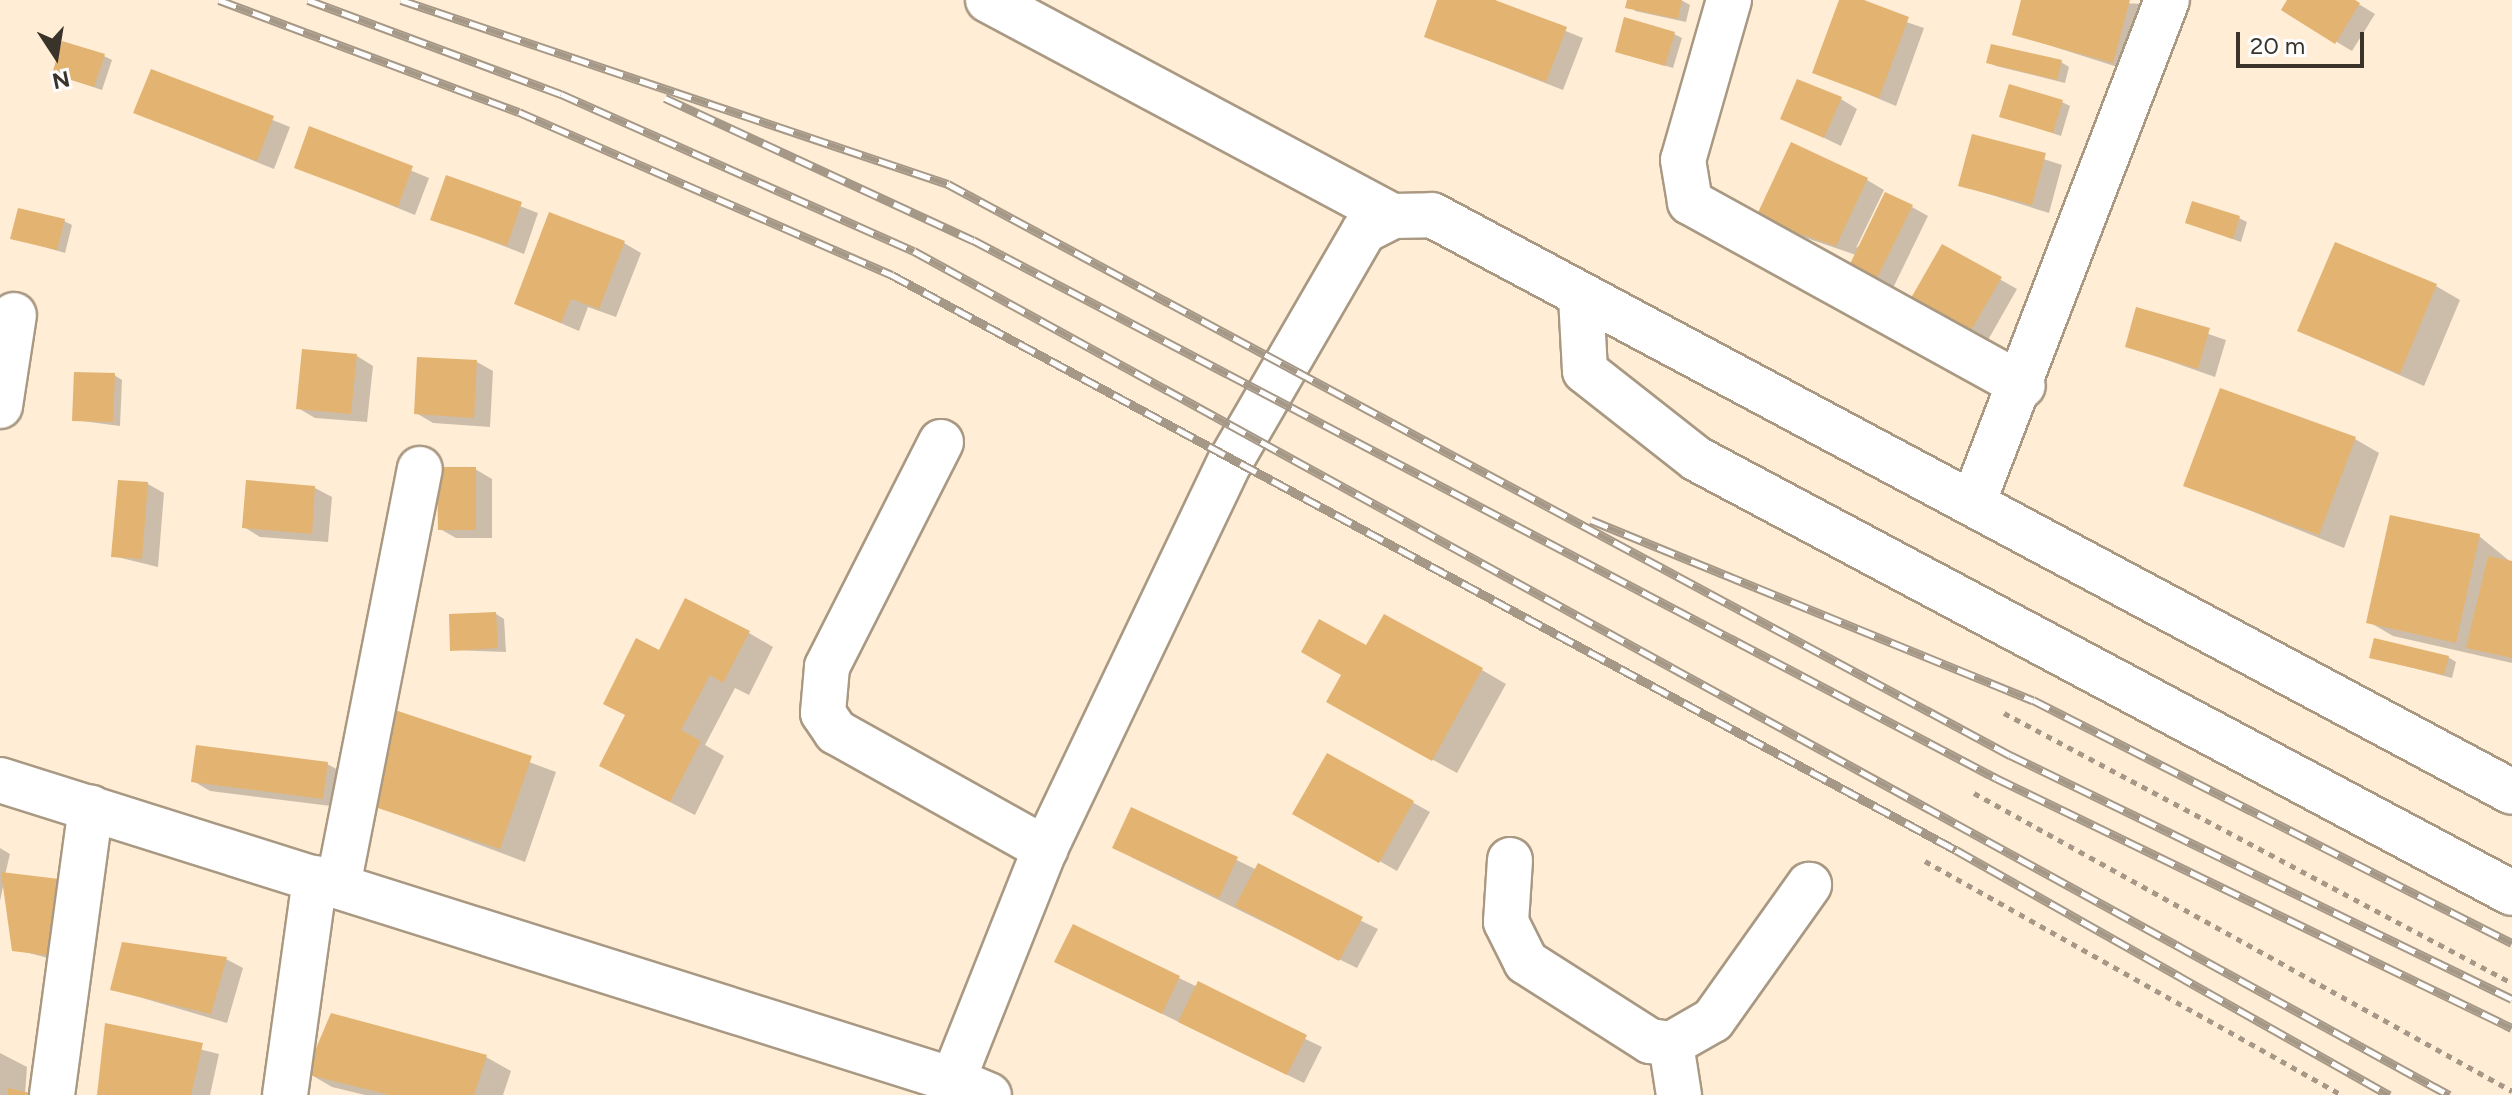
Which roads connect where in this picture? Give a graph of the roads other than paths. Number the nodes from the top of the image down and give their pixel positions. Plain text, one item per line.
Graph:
1 (988, 0) edge
2 (1729, 0) edge
3 (2167, 0) edge
4 (1393, 216) junction
5 (1581, 297) junction
6 (14, 315) dead end
7 (2023, 386) junction
8 (0, 406) edge
9 (941, 442) dead end
10 (420, 469) dead end
11 (1973, 503) junction
12 (0, 780) edge
13 (2512, 792) edge
14 (91, 808) junction
15 (1045, 849) junction
16 (1510, 860) dead end
17 (326, 882) junction
18 (1809, 885) dead end
19 (2512, 893) edge
20 (1671, 1044) junction
21 (971, 1088) edge
22 (52, 1095) edge
23 (285, 1095) edge
24 (1679, 1095) edge

1 - 4 street
2 - 7 street
3 - 7 street
4 - 5 street
4 - 15 street
5 - 11 street
5 - 19 street
6 - 8 street
7 - 11 street
9 - 15 street
10 - 17 street
11 - 13 street
12 - 14 street
14 - 17 street
14 - 22 street
15 - 21 street
16 - 20 street
17 - 21 street
17 - 23 street
18 - 20 street
20 - 24 street

